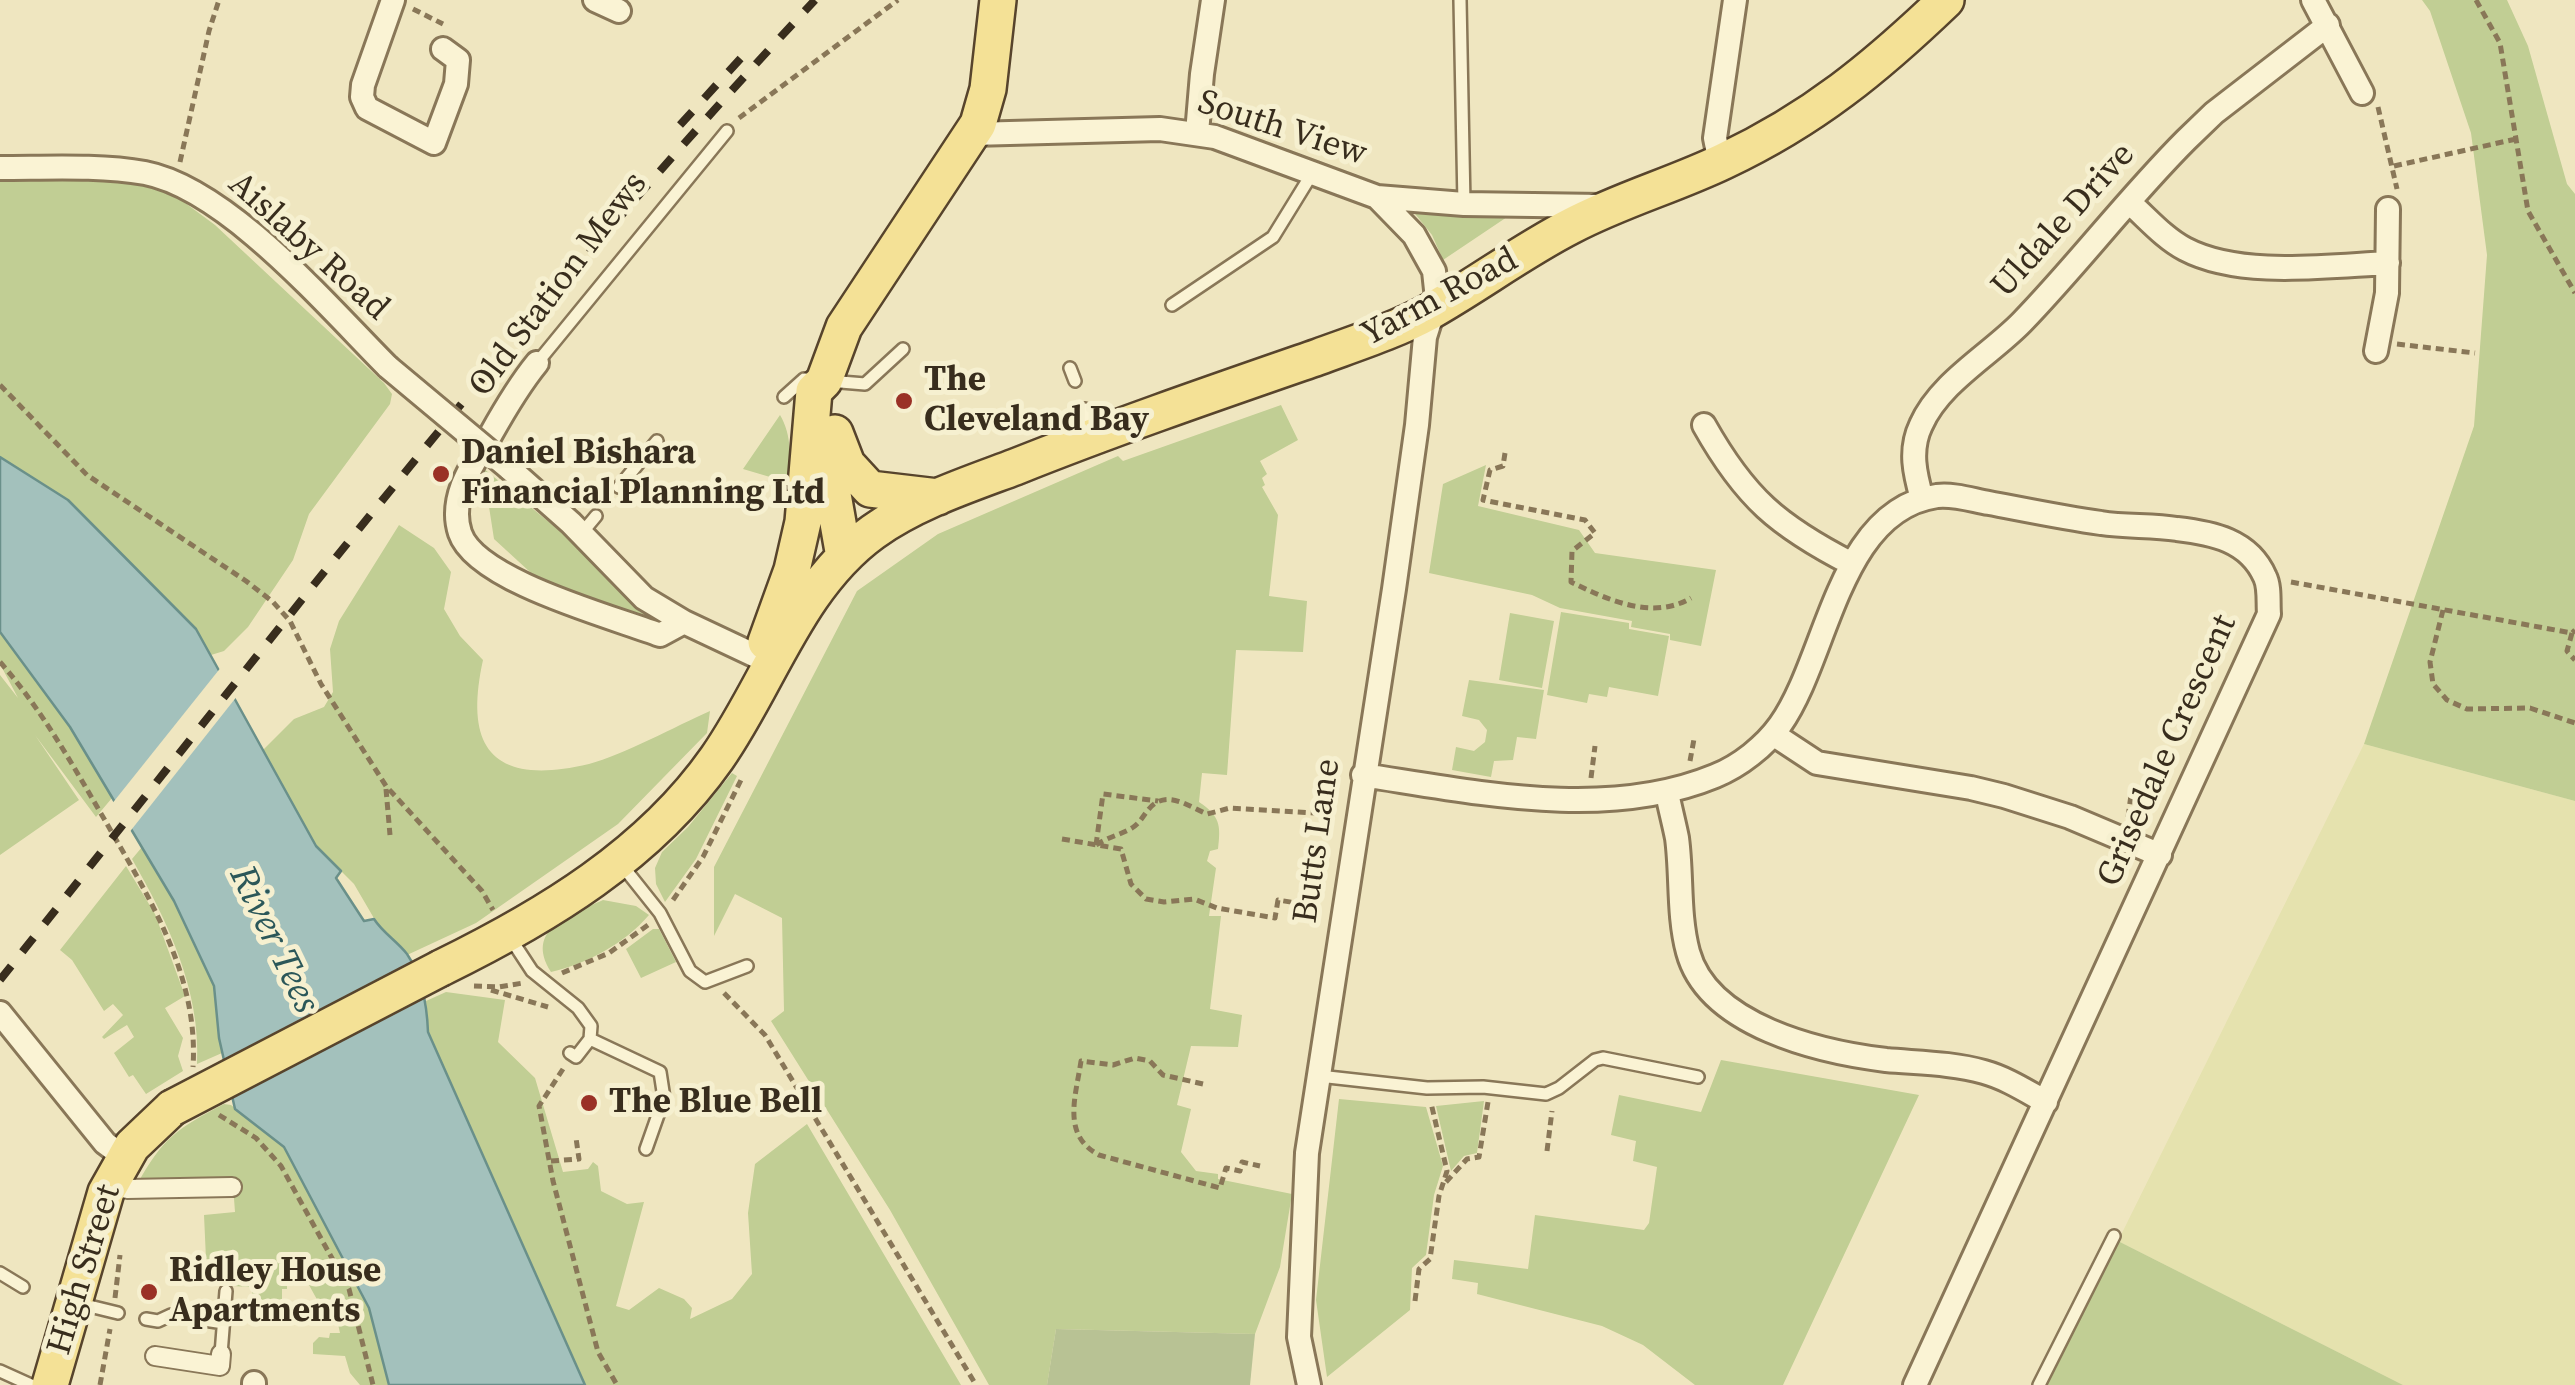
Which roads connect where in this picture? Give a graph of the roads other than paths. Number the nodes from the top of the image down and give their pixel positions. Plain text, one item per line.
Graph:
1 (393, 0) edge
2 (998, 0) edge
3 (1213, 0) edge
4 (1460, 0) edge
5 (1735, 0) edge
6 (1946, 0) edge
7 (2313, 0) edge
8 (2328, 25) junction
9 (443, 48) dead end
10 (2362, 92) dead end
11 (727, 131) road end
12 (1197, 133) junction
13 (972, 134) junction
14 (1720, 164) junction
15 (0, 168) edge
16 (1313, 172) junction
17 (1377, 197) junction
18 (2130, 203) junction
19 (1464, 204) junction
20 (1610, 207) junction
21 (2388, 209) dead end
22 (2388, 263) junction
23 (1172, 305) dead end
24 (1434, 309) junction
25 (903, 349) dead end
26 (2376, 351) dead end
27 (536, 363) joint
28 (824, 381) junction
29 (784, 397) dead end
30 (831, 417) junction
31 (1704, 425) dead end
32 (657, 441) dead end
33 (619, 487) dead end
34 (938, 497) junction
35 (1922, 499) junction
36 (459, 525) junction
37 (435, 533) dead end
38 (844, 556) junction
39 (1852, 564) junction
40 (684, 622) junction
41 (771, 664) junction
42 (1773, 734) junction
43 (1363, 774) junction
44 (1667, 793) junction
45 (2160, 855) junction
46 (618, 860) junction
47 (508, 935) junction
48 (747, 966) dead end
49 (0, 1013) edge
50 (590, 1039) junction
51 (573, 1055) road end
52 (1320, 1076) junction
53 (1698, 1077) dead end
54 (2046, 1102) junction
55 (646, 1149) dead end
56 (125, 1173) junction
57 (232, 1186) dead end
58 (2114, 1236) dead end
59 (0, 1273) edge
60 (24, 1287) dead end
61 (226, 1291) dead end
62 (65, 1305) junction
63 (116, 1312) road end
64 (146, 1318) dead end
65 (224, 1323) junction
66 (221, 1354) joint
67 (155, 1356) dead end
68 (0, 1371) edge
69 (31, 1385) edge
70 (50, 1385) edge
71 (1309, 1385) edge
72 (1915, 1385) edge
73 (2040, 1385) edge

1 - 9 street
2 - 13 main road
3 - 12 street
4 - 19 lane
5 - 14 street
6 - 14 main road, Yarm Road
7 - 8 street
8 - 10 street
8 - 18 street, Uldale Drive
11 - 27 lane, Old Station Mews
12 - 13 street, South View
12 - 16 street, South View
13 - 28 main road
14 - 20 main road, Yarm Road
15 - 40 street, Aislaby Road, bridge
16 - 17 street, South View
16 - 23 lane
17 - 19 street
17 - 24 street, South View
18 - 22 street
18 - 35 street, Uldale Drive
19 - 20 street
20 - 24 main road, Yarm Road
21 - 22 street
22 - 26 street
24 - 34 main road, Yarm Road
24 - 43 street, Butts Lane
25 - 28 lane
27 - 36 street, Old Station Mews
28 - 29 lane
28 - 30 main road
28 - 41 main road
30 - 34 main road
30 - 38 main road
31 - 39 street
32 - 33 lane
34 - 38 main road, Yarm Road
35 - 39 street
35 - 45 street, Grisedale Crescent
36 - 37 street
36 - 40 street
38 - 41 main road, Yarm Road
39 - 42 street
40 - 41 street
41 - 46 main road, Yarm Road
42 - 44 street
42 - 45 street
43 - 44 street
43 - 52 street, Butts Lane
44 - 54 street
45 - 54 street, Grisedale Crescent
46 - 47 main road, Yarm Road
46 - 48 lane
47 - 50 lane
47 - 56 main road, Yarm Road, bridge
49 - 56 street
50 - 51 lane
50 - 55 lane
52 - 53 lane
52 - 71 street, Butts Lane
54 - 72 street, Grisedale Crescent
56 - 57 street
56 - 62 main road, High Street
58 - 73 lane
59 - 60 lane
61 - 65 lane
62 - 63 lane
62 - 70 main road, High Street
64 - 65 lane
65 - 66 lane
66 - 67 street
68 - 69 lane

